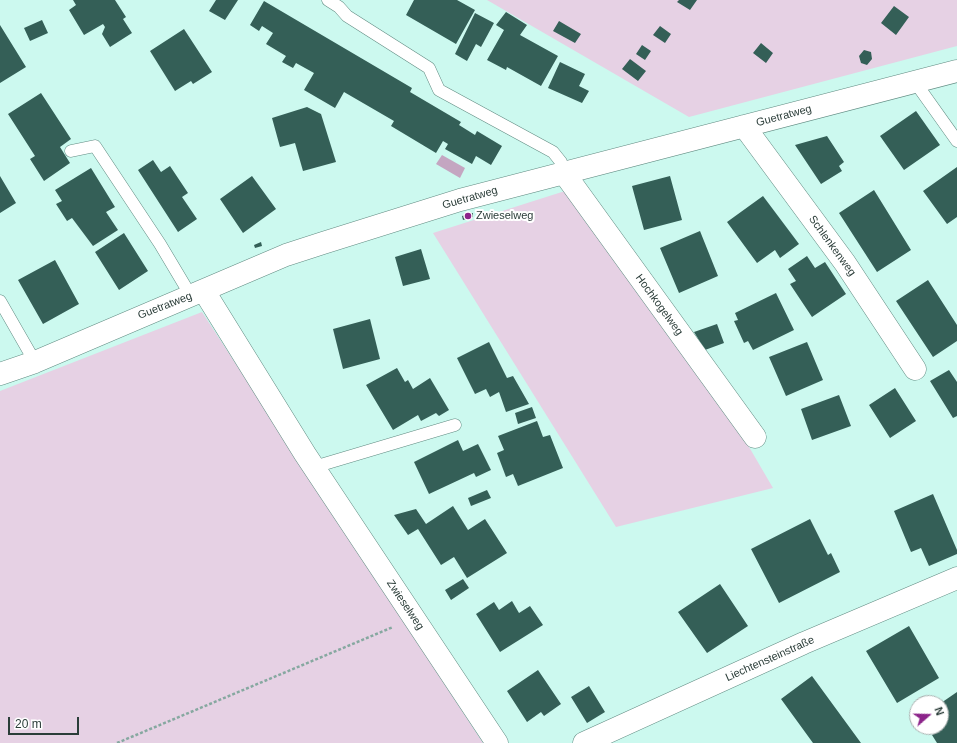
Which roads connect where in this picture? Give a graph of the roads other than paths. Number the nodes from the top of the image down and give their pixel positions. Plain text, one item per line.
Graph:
1 (328, 0) edge
2 (957, 71) edge
3 (915, 82) junction
4 (744, 126) junction
5 (957, 141) edge
6 (71, 151) dead end
7 (564, 173) junction
8 (197, 294) junction
9 (0, 301) edge
10 (35, 362) junction
11 (915, 369) dead end
12 (0, 374) edge
13 (455, 425) dead end
14 (755, 437) dead end
15 (314, 467) junction
16 (957, 578) edge
17 (497, 743) edge
18 (584, 743) edge

1 - 7 lane
2 - 3 street, Guetratweg
3 - 4 street, Guetratweg
3 - 5 lane
4 - 7 street, Guetratweg
4 - 11 street, Schlenkenweg
6 - 8 lane
7 - 8 street, Guetratweg
7 - 14 street, Hochkogelweg
8 - 10 street, Guetratweg
8 - 15 street, Zwieselweg
9 - 10 lane
10 - 12 street, Guetratweg
13 - 15 lane
15 - 17 street, Zwieselweg
16 - 18 street, Liechtensteinstraße

